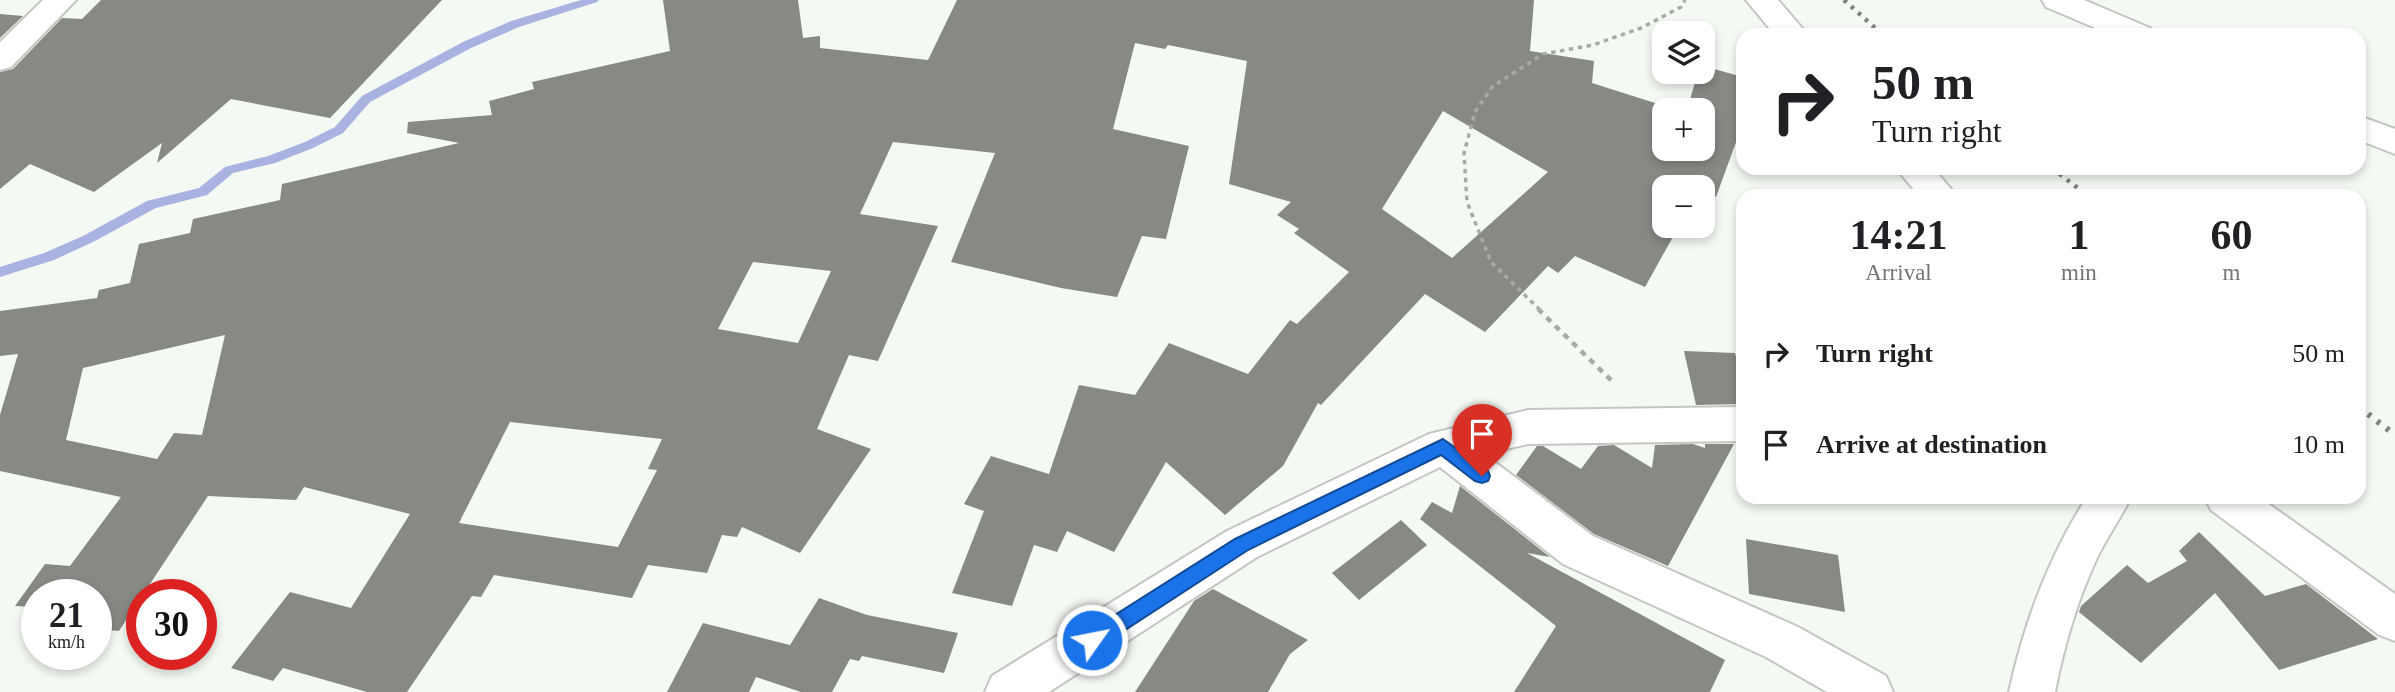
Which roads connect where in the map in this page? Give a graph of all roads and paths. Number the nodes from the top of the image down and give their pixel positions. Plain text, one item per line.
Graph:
1 (61, 0) edge
2 (1685, 0) edge
3 (1761, 0) edge
4 (2057, 0) edge
5 (1786, 28) edge
6 (2123, 28) edge
7 (0, 60) edge
8 (2366, 130) edge
9 (2395, 142) edge
10 (1920, 175) edge
11 (1932, 189) edge
12 (1736, 424) edge
13 (1656, 425) junction
14 (1443, 446) junction
15 (2105, 504) edge
16 (2236, 504) edge
17 (2395, 620) edge
18 (1008, 692) edge
19 (1870, 692) edge
20 (2032, 692) edge

1 - 7 street
2 - 13 path
3 - 5 street
4 - 6 street
8 - 9 street
10 - 11 street
12 - 13 street
13 - 14 street
14 - 18 street
14 - 19 street
15 - 20 street
16 - 17 street

